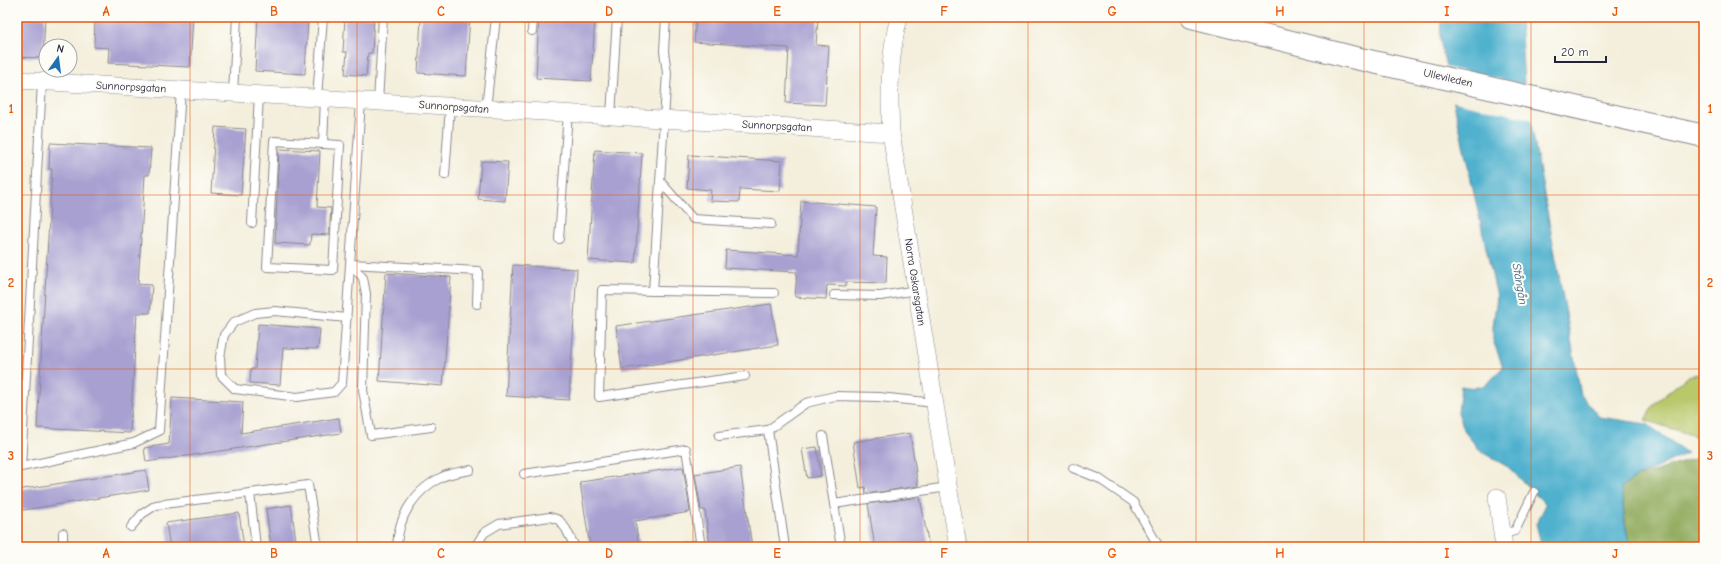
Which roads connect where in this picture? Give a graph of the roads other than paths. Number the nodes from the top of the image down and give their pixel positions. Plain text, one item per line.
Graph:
1 (237, 17) edge
2 (322, 17) edge
3 (383, 17) edge
4 (496, 17) edge
5 (532, 17) edge
6 (617, 17) edge
7 (666, 17) edge
8 (899, 17) edge
9 (1192, 17) edge
10 (532, 30) dead end
11 (17, 80) edge
12 (42, 82) junction
13 (181, 90) junction
14 (233, 93) junction
15 (259, 95) junction
16 (321, 98) junction
17 (369, 101) junction
18 (450, 106) junction
19 (486, 109) junction
20 (568, 113) junction
21 (611, 116) junction
22 (663, 119) junction
23 (891, 133) junction
24 (1704, 136) edge
25 (323, 144) junction
26 (445, 175) dead end
27 (660, 181) junction
28 (252, 223) dead end
29 (770, 224) dead end
30 (559, 240) dead end
31 (351, 264) junction
32 (916, 290) junction
33 (653, 291) junction
34 (774, 293) dead end
35 (834, 295) dead end
36 (477, 304) dead end
37 (347, 318) junction
38 (745, 376) dead end
39 (935, 403) junction
40 (431, 427) dead end
41 (768, 430) junction
42 (719, 436) dead end
43 (824, 436) dead end
44 (1073, 468) dead end
45 (470, 470) dead end
46 (524, 474) dead end
47 (948, 487) junction
48 (1534, 492) dead end
49 (250, 493) junction
50 (1497, 497) dead end
51 (834, 504) junction
52 (131, 527) dead end
53 (63, 533) dead end
54 (1503, 540) edge
55 (701, 546) edge
56 (63, 547) edge
57 (256, 547) edge
58 (318, 547) edge
59 (397, 547) edge
60 (475, 547) edge
61 (575, 547) edge
62 (683, 547) edge
63 (785, 547) edge
64 (841, 547) edge
65 (958, 547) edge
66 (1159, 547) edge

1 - 14 lane
2 - 16 lane
3 - 17 lane
4 - 19 lane
5 - 10 lane
6 - 21 lane
7 - 22 lane
8 - 23 street, Norra Oskarsgatan
9 - 24 main road, Ullevileden
11 - 12 street, Sunnorpsgatan
12 - 13 street, Sunnorpsgatan
12 - 13 lane
13 - 14 street, Sunnorpsgatan
14 - 15 street, Sunnorpsgatan
15 - 16 street, Sunnorpsgatan
15 - 28 lane
16 - 17 street, Sunnorpsgatan
16 - 25 lane
17 - 18 street, Sunnorpsgatan
17 - 31 lane
18 - 19 street, Sunnorpsgatan
18 - 26 lane
19 - 20 street, Sunnorpsgatan
20 - 21 street, Sunnorpsgatan
20 - 30 lane
21 - 22 street, Sunnorpsgatan
22 - 23 street, Sunnorpsgatan
22 - 27 lane
23 - 32 street, Norra Oskarsgatan
25 - 25 lane
27 - 29 lane
27 - 33 lane
31 - 36 lane
31 - 37 lane
31 - 40 lane
32 - 35 lane
32 - 39 street, Norra Oskarsgatan
33 - 34 lane
33 - 38 lane
37 - 37 lane
39 - 41 lane
39 - 47 street, Norra Oskarsgatan
41 - 42 lane
41 - 63 lane
43 - 51 lane
44 - 66 lane
45 - 59 lane
46 - 55 lane
47 - 51 lane
47 - 65 street, Norra Oskarsgatan
48 - 54 lane
49 - 52 lane
49 - 57 lane
49 - 58 lane
50 - 54 street
51 - 64 lane
53 - 56 lane
55 - 62 lane
60 - 61 lane

